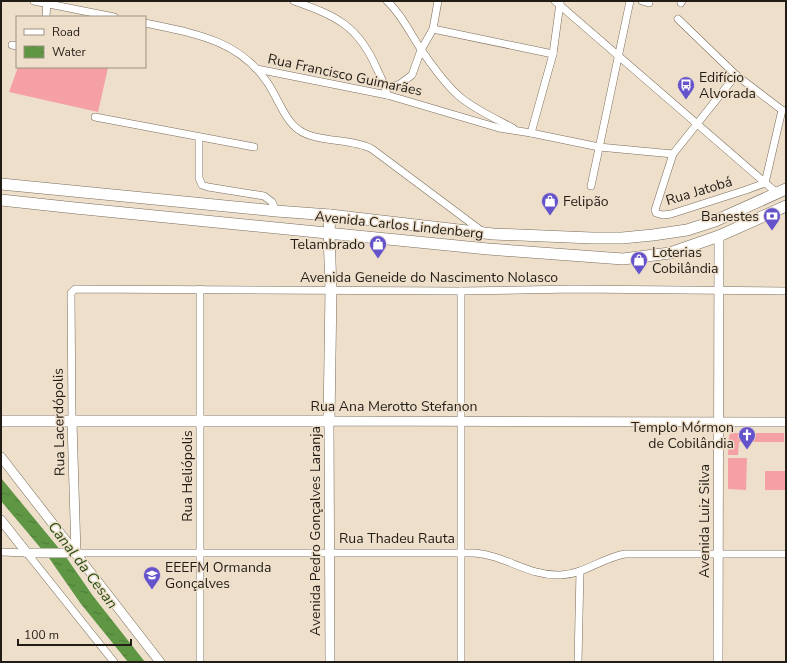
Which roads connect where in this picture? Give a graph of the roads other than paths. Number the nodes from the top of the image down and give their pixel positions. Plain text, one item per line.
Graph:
1 (34, 1) edge
2 (294, 1) edge
3 (387, 1) edge
4 (438, 1) edge
5 (630, 1) edge
6 (47, 2) edge
7 (558, 2) edge
8 (46, 16) edge
9 (110, 16) edge
10 (678, 19) dead end
11 (146, 23) edge
12 (433, 28) junction
13 (422, 50) junction
14 (553, 54) junction
15 (618, 56) junction
16 (257, 69) junction
17 (736, 75) junction
18 (386, 92) junction
19 (784, 109) edge
20 (95, 117) dead end
21 (697, 124) junction
22 (519, 131) junction
23 (531, 133) junction
24 (199, 137) junction
25 (254, 147) dead end
26 (599, 147) junction
27 (673, 154) junction
28 (765, 183) junction
29 (1, 184) edge
30 (591, 186) dead end
31 (782, 191) edge
32 (1, 200) edge
33 (786, 206) edge
34 (276, 211) junction
35 (330, 215) junction
36 (329, 233) junction
37 (485, 233) junction
38 (719, 236) junction
39 (200, 289) junction
40 (73, 290) joint
41 (331, 290) junction
42 (461, 291) junction
43 (719, 291) junction
44 (786, 291) edge
45 (1, 421) edge
46 (329, 421) junction
47 (462, 421) junction
48 (72, 422) junction
49 (200, 422) junction
50 (718, 422) junction
51 (786, 422) edge
52 (1, 457) edge
53 (1, 520) edge
54 (1, 552) edge
55 (330, 552) junction
56 (462, 552) junction
57 (27, 553) junction
58 (76, 553) junction
59 (200, 553) junction
60 (717, 553) junction
61 (786, 554) edge
62 (580, 571) junction
63 (114, 662) edge
64 (160, 662) edge
65 (200, 662) edge
66 (330, 662) edge
67 (461, 662) edge
68 (578, 662) edge
69 (718, 662) edge

1 - 6 street
2 - 18 street
3 - 13 street
4 - 12 street
5 - 15 street
6 - 8 street
6 - 9 street
7 - 14 street
7 - 15 street
10 - 17 street
11 - 16 street, Rua Francisco Guimarães
12 - 13 street
12 - 14 street
13 - 18 street
13 - 22 street
14 - 23 street
15 - 21 street
15 - 26 street
16 - 18 street, Rua Francisco Guimarães
16 - 37 street
17 - 19 street
17 - 21 street, Rua Jatobá
18 - 22 street, Rua Francisco Guimarães
19 - 28 street
20 - 24 street
21 - 27 street, Rua Jatobá
21 - 28 street
22 - 23 street, Rua Francisco Guimarães
23 - 26 street, Rua Francisco Guimarães
24 - 25 street
24 - 34 street
26 - 27 street, Rua Francisco Guimarães
26 - 30 street
27 - 28 street, Rua Jatobá
28 - 31 street
29 - 34 main road, Avenida Carlos Lindenberg
31 - 37 main road, Avenida Carlos Lindenberg
32 - 36 main road, Avenida Carlos Lindenberg
33 - 38 main road, Avenida Carlos Lindenberg
34 - 35 main road, Avenida Carlos Lindenberg
35 - 36 main road, Avenida Pedro Gonçalves Laranja
35 - 37 main road, Avenida Carlos Lindenberg
36 - 38 main road, Avenida Carlos Lindenberg
36 - 41 main road, Avenida Pedro Gonçalves Laranja
38 - 43 street, Avenida Luiz Silva
39 - 40 street, Avenida Geneide do Nascimento Nolasco
39 - 41 street, Avenida Geneide do Nascimento Nolasco
39 - 49 street, Rua Heliópolis
40 - 48 street, Rua Lacerdópolis
41 - 42 street, Avenida Geneide do Nascimento Nolasco
41 - 46 main road, Avenida Pedro Gonçalves Laranja
42 - 43 street, Avenida Geneide do Nascimento Nolasco
42 - 47 street
43 - 44 street, Avenida Geneide do Nascimento Nolasco
43 - 50 street, Avenida Luiz Silva
45 - 48 main road, Rua Ana Merotto Stefanon
46 - 47 street, Rua Ana Merotto Stefanon
46 - 49 main road, Rua Ana Merotto Stefanon
46 - 55 street, Avenida Pedro Gonçalves Laranja
47 - 50 street, Rua Ana Merotto Stefanon
47 - 56 street
48 - 49 main road, Rua Ana Merotto Stefanon
48 - 58 street, Rua Lacerdópolis
49 - 59 street, Rua Heliópolis
50 - 51 street, Rua Ana Merotto Stefanon
50 - 60 street, Avenida Luiz Silva
52 - 58 street
53 - 57 street
54 - 57 street, Rua Thadeu Rauta
55 - 56 street, Rua Thadeu Rauta
55 - 59 street, Rua Thadeu Rauta
55 - 66 street, Avenida Pedro Gonçalves Laranja
56 - 62 street, Rua Thadeu Rauta
56 - 67 street
57 - 58 street, Rua Thadeu Rauta
57 - 63 street
58 - 59 street, Rua Thadeu Rauta
58 - 64 street
59 - 65 street, Rua Heliópolis
60 - 61 street, Rua Thadeu Rauta
60 - 62 street, Rua Thadeu Rauta
60 - 69 street, Avenida Luiz Silva
62 - 68 street

